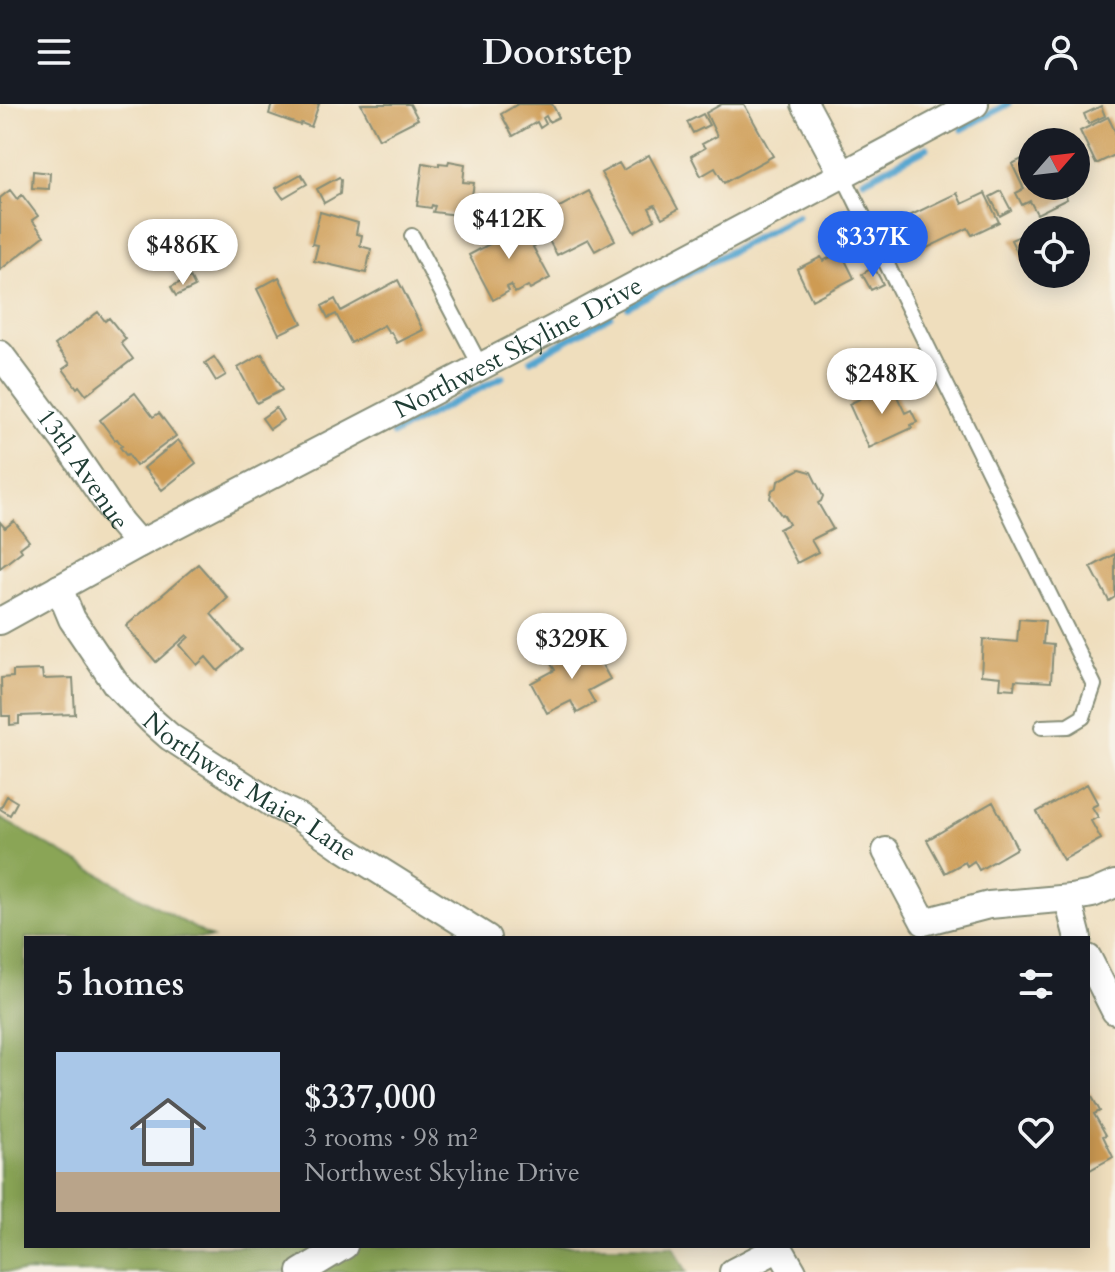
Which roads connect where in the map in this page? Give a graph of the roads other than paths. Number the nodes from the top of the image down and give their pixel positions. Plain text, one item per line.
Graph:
1 (805, 104) edge
2 (975, 104) edge
3 (843, 175) junction
4 (412, 236) dead end
5 (0, 354) edge
6 (481, 367) junction
7 (139, 544) junction
8 (59, 588) junction
9 (0, 621) edge
10 (1042, 727) dead end
11 (886, 851) dead end
12 (1115, 884) edge
13 (1071, 898) junction
14 (484, 936) edge
15 (1077, 936) edge
16 (1090, 962) edge
17 (1115, 1011) edge
18 (341, 1248) edge
19 (776, 1248) edge
20 (779, 1248) edge
21 (301, 1272) edge
22 (733, 1272) edge
23 (793, 1272) edge

1 - 3 street
2 - 3 street, Northwest Skyline Drive
3 - 6 street, Northwest Skyline Drive
3 - 10 lane
4 - 6 lane
5 - 7 street, 13th Avenue
6 - 7 street, Northwest Skyline Drive
7 - 8 street, Northwest Skyline Drive
8 - 9 street, Northwest Skyline Drive
8 - 14 street, Northwest Maier Lane
11 - 13 street
12 - 13 street
13 - 15 street
16 - 17 street
18 - 21 street
19 - 22 street
20 - 23 street

